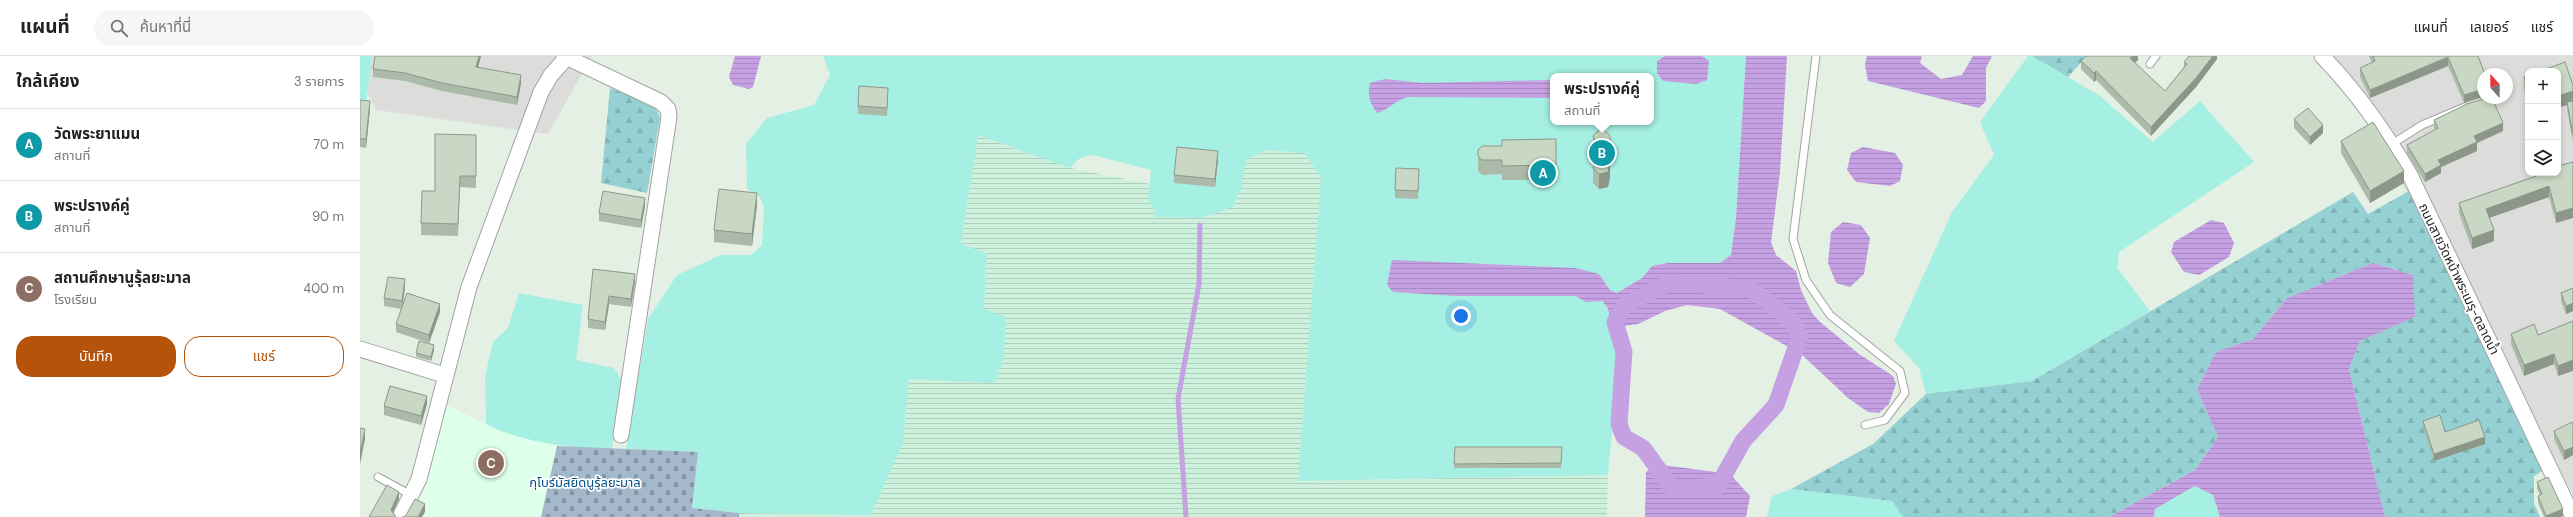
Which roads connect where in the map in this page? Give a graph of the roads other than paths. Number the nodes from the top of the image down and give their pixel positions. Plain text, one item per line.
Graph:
1 (566, 56) edge
2 (1816, 56) edge
3 (2156, 56) edge
4 (2322, 56) edge
5 (2150, 64) dead end
6 (2474, 104) edge
7 (2392, 144) junction
8 (360, 349) edge
9 (444, 375) junction
10 (1865, 425) dead end
11 (620, 435) dead end
12 (378, 477) dead end
13 (411, 495) junction
14 (400, 517) edge
15 (2573, 517) edge

1 - 9 street
1 - 11 street
2 - 10 lane
3 - 5 lane
4 - 7 street, ถนนสายวัดหน้าพระเมรุ-ตลาดน้ำ
6 - 7 lane
7 - 15 street, ถนนสายวัดหน้าพระเมรุ-ตลาดน้ำ
8 - 9 street
9 - 13 street
12 - 13 lane
13 - 14 street

